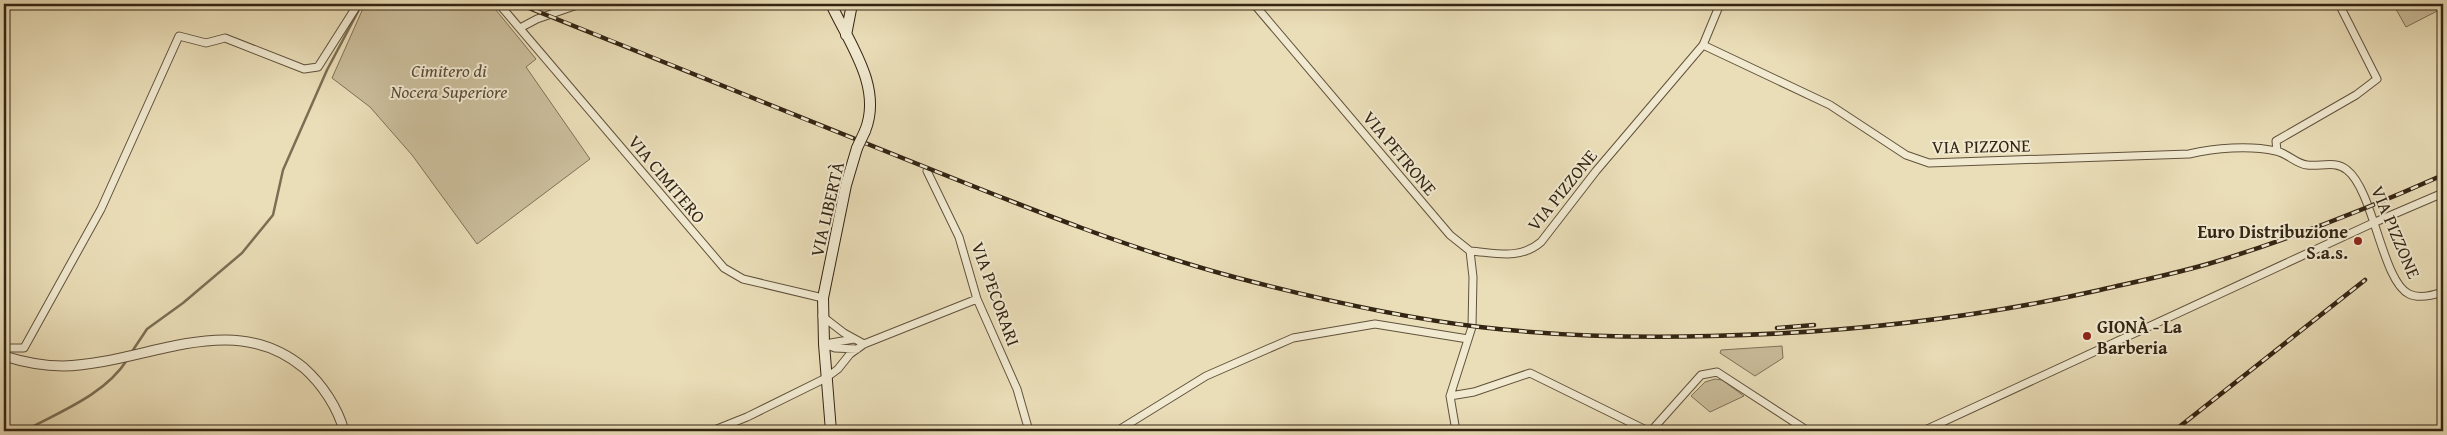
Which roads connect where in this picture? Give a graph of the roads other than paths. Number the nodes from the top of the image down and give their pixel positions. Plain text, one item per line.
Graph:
1 (358, 4) edge
2 (499, 4) edge
3 (580, 4) edge
4 (831, 4) edge
5 (852, 4) edge
6 (1254, 4) edge
7 (1720, 4) edge
8 (2339, 4) edge
9 (520, 28) junction
10 (846, 36) junction
11 (1703, 45) junction
12 (2277, 151) junction
13 (927, 171) dead end
14 (2443, 193) edge
15 (2373, 223) junction
16 (1470, 251) junction
17 (2443, 292) edge
18 (823, 298) junction
19 (977, 299) junction
20 (822, 316) junction
21 (855, 339) junction
22 (1468, 339) junction
23 (824, 344) junction
24 (864, 344) junction
25 (4, 346) edge
26 (858, 348) junction
27 (4, 356) edge
28 (826, 378) junction
29 (1450, 396) junction
30 (344, 431) edge
31 (712, 431) edge
32 (832, 431) edge
33 (1028, 431) edge
34 (1117, 431) edge
35 (1456, 431) edge
36 (1649, 431) edge
37 (1808, 431) edge
38 (1923, 431) edge

1 - 25 street
2 - 9 street, VIA CIMITERO
3 - 9 street
4 - 10 main road, VIA LIBERTÀ
5 - 10 main road
6 - 16 street, VIA PETRONE
7 - 11 street
8 - 12 street
9 - 18 street, VIA CIMITERO
10 - 18 main road, VIA LIBERTÀ, bridge
11 - 12 street, VIA PIZZONE
11 - 16 street, VIA PIZZONE
12 - 15 street, VIA PIZZONE
13 - 19 street, VIA PECORARI
14 - 15 street
15 - 17 street, VIA PIZZONE
15 - 38 street
16 - 22 street
18 - 20 main road, VIA LIBERTÀ
19 - 24 street
19 - 33 street, VIA PECORARI
20 - 21 street
20 - 23 main road, VIA LIBERTÀ
21 - 23 street
21 - 24 street
22 - 29 street
22 - 34 street
23 - 26 street
23 - 28 main road, VIA LIBERTÀ
24 - 26 street
26 - 28 street
27 - 30 street
28 - 31 street
28 - 32 main road, VIA LIBERTÀ
29 - 35 street
29 - 36 street
36 - 37 street

